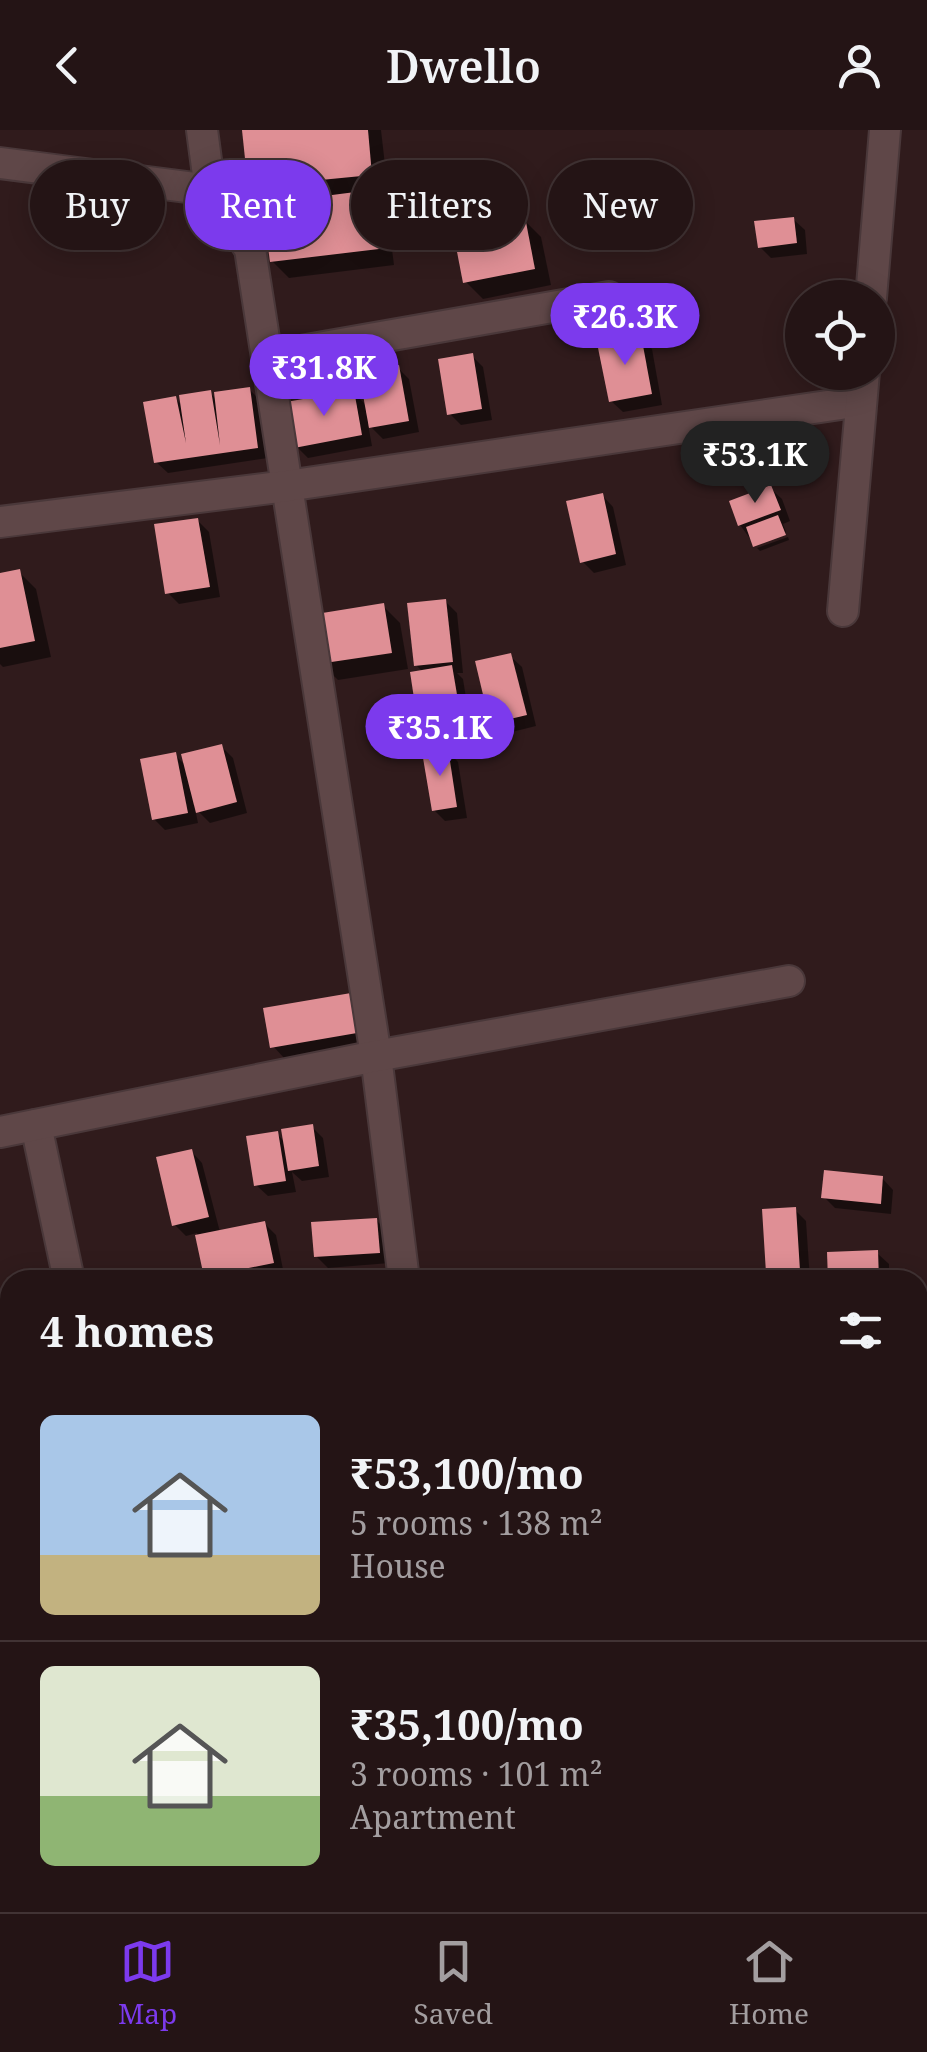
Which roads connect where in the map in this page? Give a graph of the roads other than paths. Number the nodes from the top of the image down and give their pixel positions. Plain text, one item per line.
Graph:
1 (202, 130) edge
2 (885, 130) edge
3 (206, 160) edge
4 (0, 163) edge
5 (185, 187) edge
6 (250, 250) edge
7 (872, 280) edge
8 (610, 297) dead end
9 (267, 357) junction
10 (846, 390) edge
11 (863, 390) edge
12 (287, 486) junction
13 (0, 522) edge
14 (843, 611) dead end
15 (789, 980) dead end
16 (376, 1056) junction
17 (36, 1125) junction
18 (0, 1132) edge
19 (67, 1270) edge
20 (403, 1270) edge

1 - 3 street
2 - 7 street
4 - 5 street
6 - 9 street
8 - 9 street
9 - 12 street
10 - 12 street
11 - 14 street
12 - 13 street
12 - 16 street
15 - 16 street
16 - 17 street
16 - 20 street
17 - 18 street
17 - 19 street

